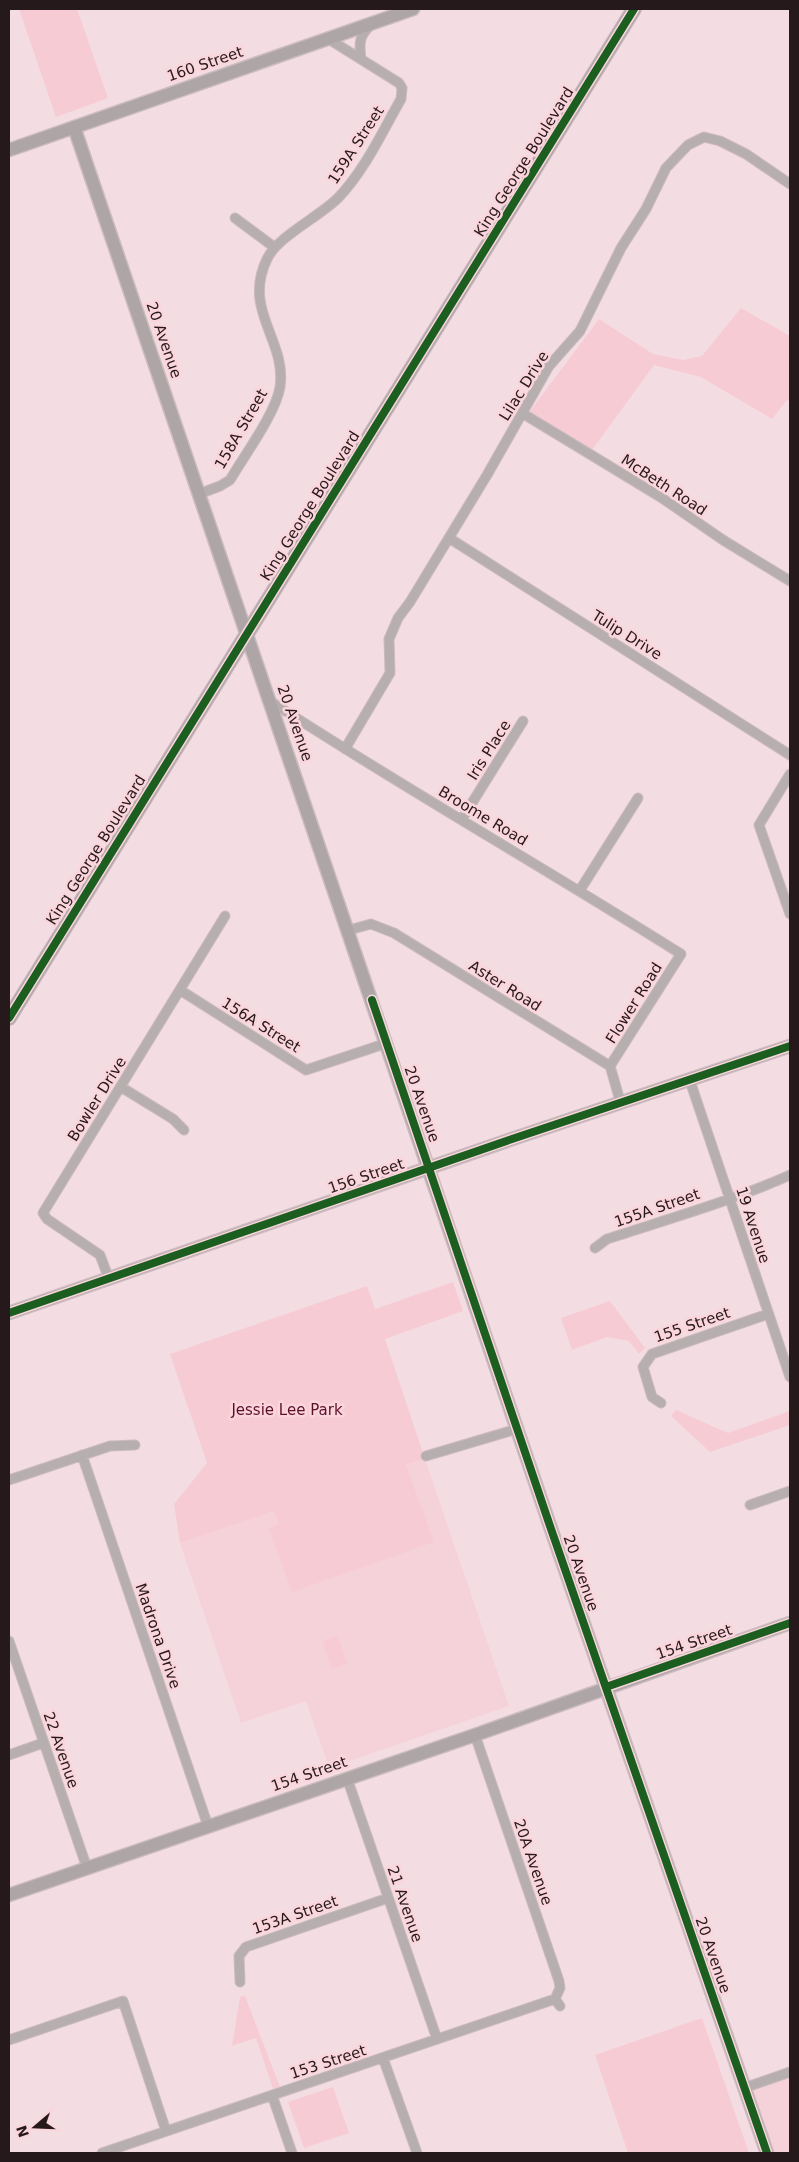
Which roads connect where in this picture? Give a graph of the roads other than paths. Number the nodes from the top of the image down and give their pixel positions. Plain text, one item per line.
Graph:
1 (413, 9) edge
2 (634, 9) edge
3 (373, 22) junction
4 (327, 38) junction
5 (361, 59) junction
6 (74, 127) junction
7 (9, 150) edge
8 (790, 184) edge
9 (235, 218) dead end
10 (274, 247) junction
11 (522, 413) junction
12 (199, 494) junction
13 (449, 538) junction
14 (790, 581) edge
15 (247, 635) junction
16 (270, 701) junction
17 (524, 721) dead end
18 (345, 749) junction
19 (790, 756) edge
20 (790, 774) edge
21 (638, 798) dead end
22 (462, 819) junction
23 (580, 890) junction
24 (790, 914) edge
25 (225, 916) dead end
26 (349, 930) junction
27 (681, 954) joint
28 (180, 990) junction
29 (9, 1018) edge
30 (387, 1042) junction
31 (790, 1046) edge
32 (610, 1066) junction
33 (690, 1081) junction
34 (122, 1087) junction
35 (621, 1104) junction
36 (184, 1130) dead end
37 (429, 1168) junction
38 (790, 1175) edge
39 (730, 1199) junction
40 (595, 1248) dead end
41 (108, 1279) junction
42 (9, 1313) edge
43 (768, 1314) junction
44 (790, 1377) edge
45 (661, 1403) dead end
46 (517, 1429) junction
47 (135, 1445) dead end
48 (82, 1455) junction
49 (426, 1456) dead end
50 (9, 1480) edge
51 (790, 1491) edge
52 (750, 1505) dead end
53 (790, 1623) edge
54 (9, 1642) edge
55 (606, 1687) junction
56 (475, 1734) junction
57 (43, 1743) junction
58 (9, 1755) edge
59 (347, 1778) junction
60 (208, 1826) junction
61 (87, 1868) junction
62 (9, 1895) edge
63 (388, 1898) junction
64 (240, 1982) dead end
65 (557, 2002) joint
66 (437, 2039) junction
67 (9, 2040) edge
68 (383, 2058) junction
69 (790, 2072) edge
70 (744, 2088) junction
71 (272, 2095) junction
72 (166, 2131) junction
73 (102, 2153) edge
74 (292, 2153) edge
75 (417, 2153) edge
76 (767, 2153) edge

1 - 3 street, 160 Street
2 - 15 main road, King George Boulevard
3 - 4 street, 160 Street
3 - 5 street
4 - 5 street
4 - 6 street, 160 Street
5 - 10 street, 159A Street
6 - 7 street, 160 Street
6 - 12 street, 20 Avenue
8 - 11 street, Lilac Drive
9 - 10 street
10 - 12 street, 158A Street
11 - 13 street, Lilac Drive
11 - 14 street, McBeth Road
12 - 15 street, 20 Avenue
13 - 18 street, Lilac Drive
13 - 19 street, Tulip Drive
15 - 16 street, 20 Avenue
15 - 29 main road, King George Boulevard
16 - 18 street, Broome Road
16 - 26 street, 20 Avenue
17 - 22 street, Iris Place
18 - 22 street, Broome Road
20 - 24 street
21 - 23 street
22 - 23 street, Broome Road
23 - 27 street, Broome Road
25 - 28 street, Bowler Drive
26 - 30 street, 20 Avenue
26 - 32 street, Aster Road
27 - 32 street, Flower Road
28 - 30 street, 156A Street
28 - 34 street, Bowler Drive
30 - 37 street, 20 Avenue
31 - 33 street, 156 Street
32 - 35 street
33 - 35 street, 156 Street
33 - 39 street, 19 Avenue
34 - 36 street
34 - 41 street, Bowler Drive
35 - 37 street, 156 Street
37 - 41 street, 156 Street
37 - 46 street, 20 Avenue
38 - 39 street, 155A Street
39 - 40 street, 155A Street
39 - 43 street, 19 Avenue
41 - 42 street, 156 Street
43 - 44 street, 19 Avenue
43 - 45 street, 155 Street
46 - 49 street
46 - 55 street, 20 Avenue
47 - 48 street
48 - 50 street
48 - 60 street, Madrona Drive
51 - 52 street
53 - 55 street, 154 Street
54 - 57 street, 22 Avenue
55 - 56 street, 154 Street
55 - 70 street, 20 Avenue
56 - 59 street, 154 Street
56 - 65 street, 20A Avenue
57 - 58 street
57 - 61 street, 22 Avenue
59 - 60 street, 154 Street
59 - 63 street, 21 Avenue
60 - 61 street, 154 Street
61 - 62 street, 154 Street
63 - 64 street, 153A Street
63 - 66 street, 21 Avenue
65 - 66 street, 153 Street
66 - 68 street, 153 Street
67 - 72 street
68 - 71 street, 153 Street
68 - 75 street
69 - 70 street
70 - 76 street, 20 Avenue
71 - 72 street, 153 Street
71 - 74 street
72 - 73 street, 153 Street

